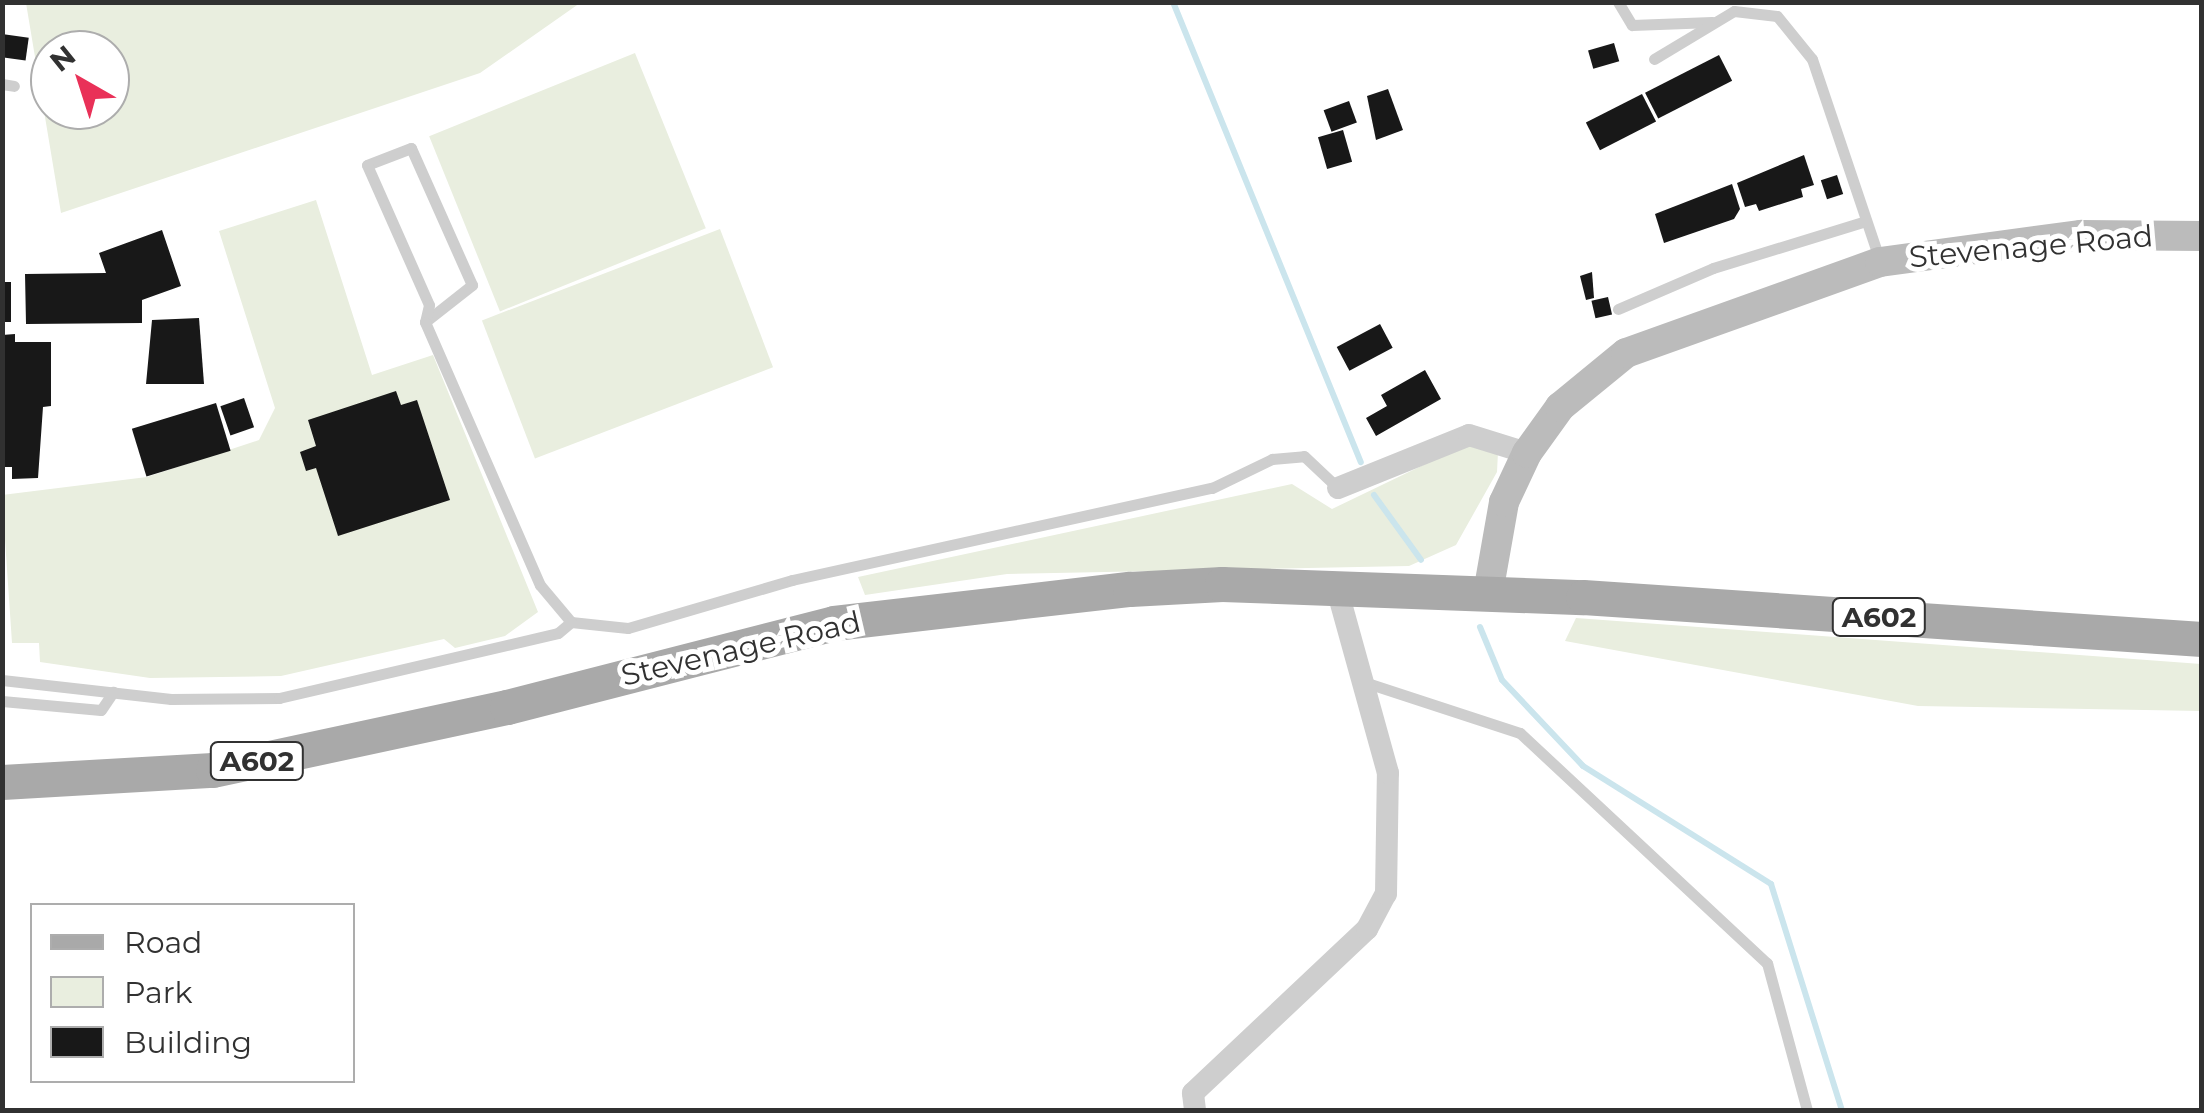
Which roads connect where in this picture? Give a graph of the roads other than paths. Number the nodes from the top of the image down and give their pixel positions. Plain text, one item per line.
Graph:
1 (1618, 2) edge
2 (1766, 2) edge
3 (1777, 16) junction
4 (1712, 22) junction
5 (1654, 58) dead end
6 (1866, 220) junction
7 (2202, 236) edge
8 (1880, 262) junction
9 (1618, 309) dead end
10 (425, 322) junction
11 (1527, 453) junction
12 (1338, 488) joint
13 (1336, 586) junction
14 (1488, 593) junction
15 (571, 622) junction
16 (2202, 639) edge
17 (9, 680) edge
18 (1364, 682) junction
19 (113, 692) junction
20 (9, 701) edge
21 (2, 782) edge
22 (1195, 1110) edge
23 (1807, 1110) edge

1 - 4 lane
2 - 3 lane
3 - 4 lane
3 - 6 lane
4 - 5 lane
6 - 8 lane
6 - 9 lane
7 - 8 street, Stevenage Road
8 - 11 street, Stevenage Road
10 - 10 lane
10 - 15 lane
11 - 12 street
11 - 14 street, Stevenage Road
12 - 15 lane
13 - 14 main road, Stevenage Road / A602
13 - 18 street
13 - 21 main road, Stevenage Road / A602
14 - 16 main road, Stevenage Road / A602
15 - 19 lane
17 - 19 lane
17 - 20 lane
18 - 22 street
18 - 23 lane
19 - 20 lane

